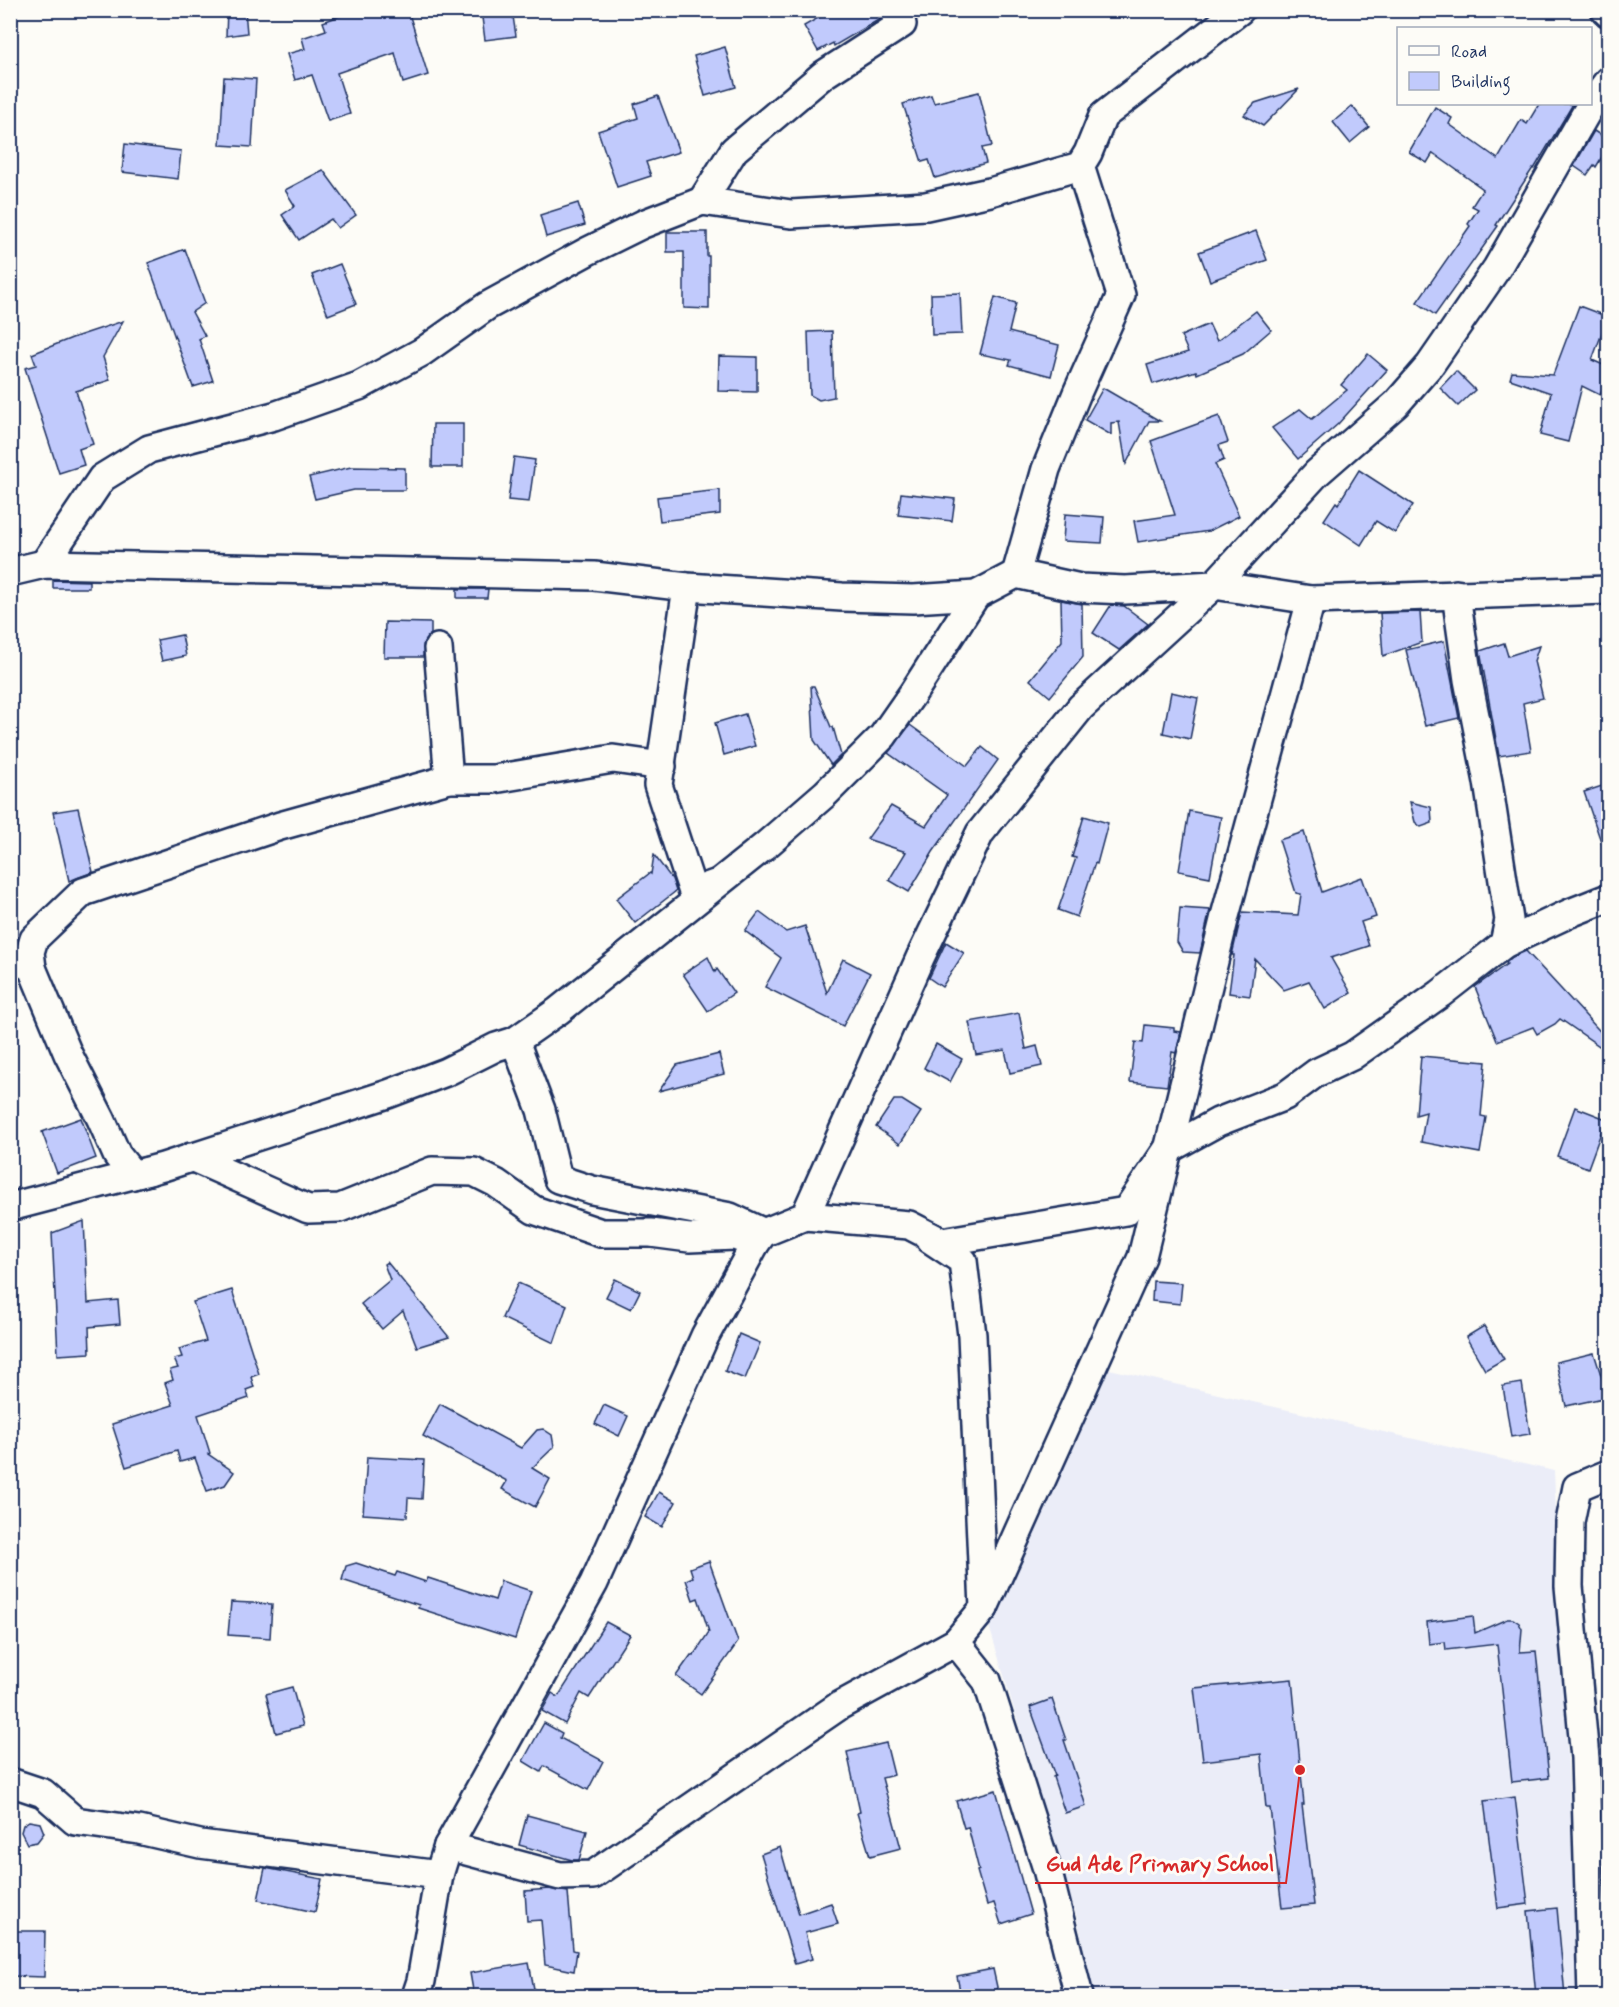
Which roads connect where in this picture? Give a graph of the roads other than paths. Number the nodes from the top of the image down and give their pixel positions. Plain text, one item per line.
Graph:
1 (1240, 10) edge
2 (905, 15) edge
3 (1608, 81) edge
4 (1592, 103) edge
5 (1591, 105) edge
6 (1080, 166) junction
7 (702, 201) junction
8 (44, 564) junction
9 (10, 572) edge
10 (1016, 574) junction
11 (1214, 585) junction
12 (687, 587) junction
13 (1608, 590) edge
14 (1456, 594) junction
15 (976, 595) junction
16 (1311, 600) junction
17 (438, 648) dead end
18 (662, 766) junction
19 (449, 779) junction
20 (716, 883) junction
21 (1608, 898) edge
22 (1504, 944) junction
23 (21, 962) edge
24 (515, 1041) junction
25 (1167, 1150) junction
26 (191, 1157) junction
27 (163, 1167) junction
28 (10, 1207) edge
29 (805, 1216) junction
30 (909, 1225) junction
31 (759, 1239) junction
32 (1608, 1474) edge
33 (984, 1608) junction
34 (956, 1642) junction
35 (10, 1782) edge
36 (448, 1846) junction
37 (440, 1875) junction
38 (416, 1996) edge
39 (1079, 1996) edge
40 (1592, 1996) edge

1 - 6 street
2 - 7 street
3 - 4 street
5 - 11 street
6 - 7 street
6 - 10 street
7 - 8 street
8 - 9 street
8 - 12 street
10 - 11 street
10 - 15 street
11 - 16 street
11 - 29 street
12 - 15 street
12 - 18 street
13 - 14 street
14 - 16 street
14 - 22 street
15 - 20 street
16 - 25 street
17 - 19 street
18 - 19 street
18 - 20 street
19 - 23 street
20 - 24 street
21 - 22 street
22 - 25 street
23 - 27 street
24 - 26 street
24 - 31 street
25 - 30 street
25 - 33 street
26 - 27 street
26 - 31 street
27 - 28 street
29 - 30 street
29 - 31 street
30 - 33 street
31 - 36 street
32 - 40 street
33 - 34 street
34 - 36 street
34 - 39 street
35 - 37 street
36 - 37 street
37 - 38 street

